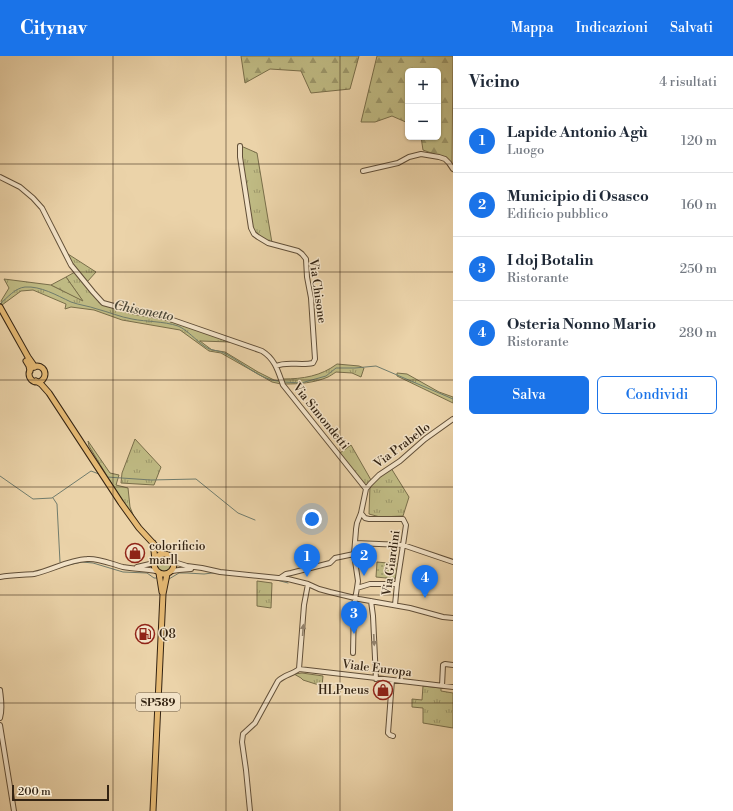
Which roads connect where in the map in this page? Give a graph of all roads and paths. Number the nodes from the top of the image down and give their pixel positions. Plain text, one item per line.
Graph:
1 (240, 146) dead end
2 (453, 169) edge
3 (363, 171) dead end
4 (0, 177) edge
5 (0, 307) edge
6 (0, 313) edge
7 (276, 366) junction
8 (35, 367) junction
9 (30, 371) junction
10 (45, 374) junction
11 (36, 381) junction
12 (49, 393) junction
13 (453, 419) edge
14 (366, 489) junction
15 (361, 513) junction
16 (153, 542) junction
17 (355, 543) junction
18 (403, 545) junction
19 (163, 554) junction
20 (354, 554) junction
21 (154, 562) junction
22 (174, 562) junction
23 (453, 562) edge
24 (132, 568) junction
25 (210, 570) junction
26 (157, 572) junction
27 (170, 573) junction
28 (0, 577) edge
29 (280, 578) junction
30 (308, 584) junction
31 (397, 584) junction
32 (357, 588) junction
33 (163, 594) junction
34 (355, 598) junction
35 (372, 602) junction
36 (395, 605) junction
37 (453, 618) edge
38 (353, 653) dead end
39 (453, 665) edge
40 (299, 669) junction
41 (376, 679) junction
42 (392, 680) junction
43 (442, 686) junction
44 (453, 687) edge
45 (0, 690) edge
46 (0, 718) edge
47 (0, 725) edge
48 (393, 736) dead end
49 (14, 811) edge
50 (153, 811) edge
51 (250, 811) edge

1 - 7 street, Via Chisone
2 - 3 street
4 - 7 street, Via Simondetti
5 - 8 main road
6 - 9 main road
7 - 14 street, Via Simondetti
8 - 9 main road
8 - 10 main road
9 - 11 main road
10 - 11 main road
10 - 12 main road
11 - 12 main road
12 - 16 main road
13 - 14 street, Via Prabello
14 - 15 street
15 - 17 street
15 - 18 street, Via Giardini
16 - 19 main road
16 - 21 main road, SP589
17 - 18 street
17 - 20 street
18 - 23 street
18 - 31 street, Via Giardini
19 - 21 main road
19 - 22 main road
20 - 29 street
20 - 32 street
21 - 24 street
21 - 26 main road, SP589
22 - 25 street
22 - 27 main road, SP589
24 - 26 street
24 - 28 street
25 - 27 street
25 - 29 street
26 - 27 main road
26 - 33 main road, SP589
27 - 33 main road, SP589
29 - 30 street
30 - 34 street
40 -> 30 street
31 - 32 street
31 - 36 street, Via Giardini
32 - 34 street
33 - 50 main road, SP589
34 - 35 street
34 - 38 street
35 - 36 street
35 -> 41 street
36 - 37 street
39 - 43 street
40 - 41 street, Viale Europa
40 - 51 street
41 - 42 street, Viale Europa
42 - 43 street, Viale Europa
42 - 48 street
43 - 44 street, Viale Europa
45 - 46 street
47 - 49 street

